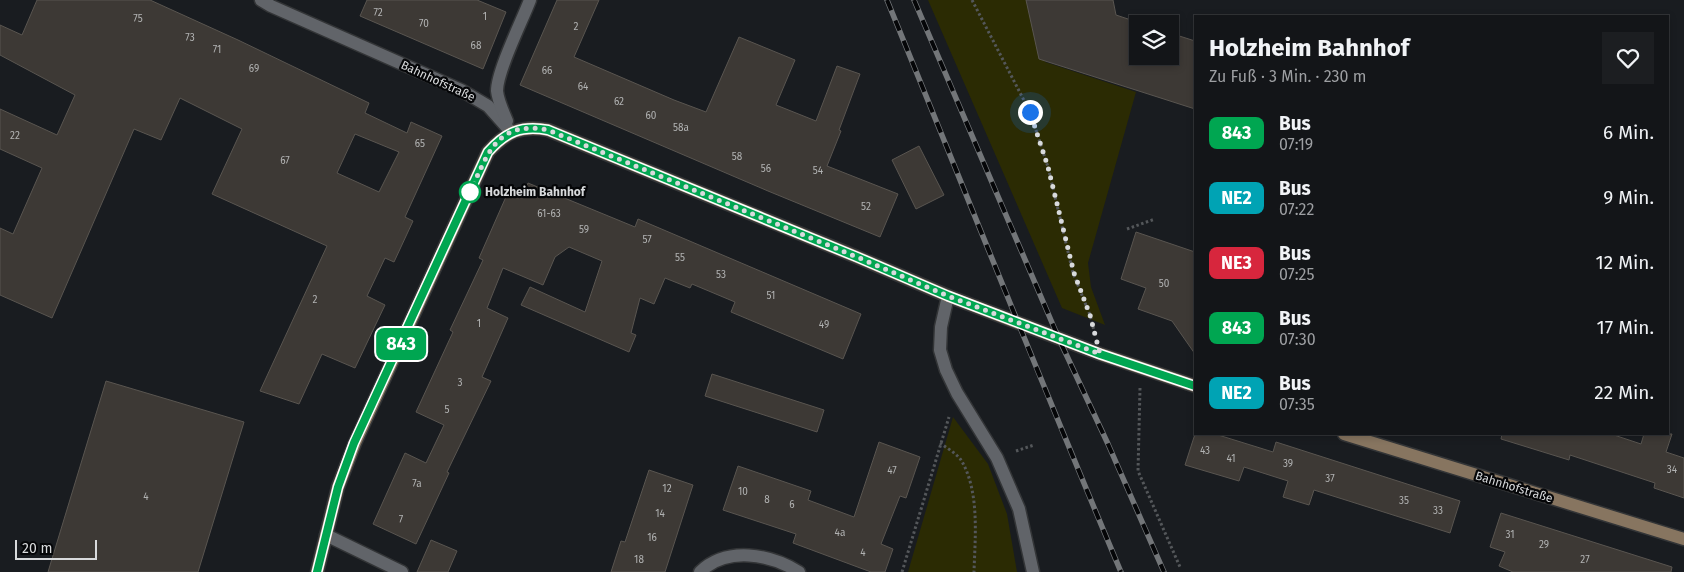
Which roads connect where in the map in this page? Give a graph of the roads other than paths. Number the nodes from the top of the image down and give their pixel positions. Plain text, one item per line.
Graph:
1 (261, 0) edge
2 (530, 0) edge
3 (512, 132) junction
4 (948, 296) junction
5 (1194, 386) edge
6 (1347, 435) edge
7 (326, 536) junction
8 (1684, 539) edge
9 (316, 572) edge
10 (402, 572) edge
11 (700, 572) edge
12 (799, 572) edge
13 (1033, 572) edge

1 - 3 street, Bahnhofstraße
2 - 3 street
3 - 4 main road
3 - 7 main road
4 - 5 main road
4 - 13 street
6 - 8 main road, Bahnhofstraße
7 - 9 main road
7 - 10 street
11 - 12 street

